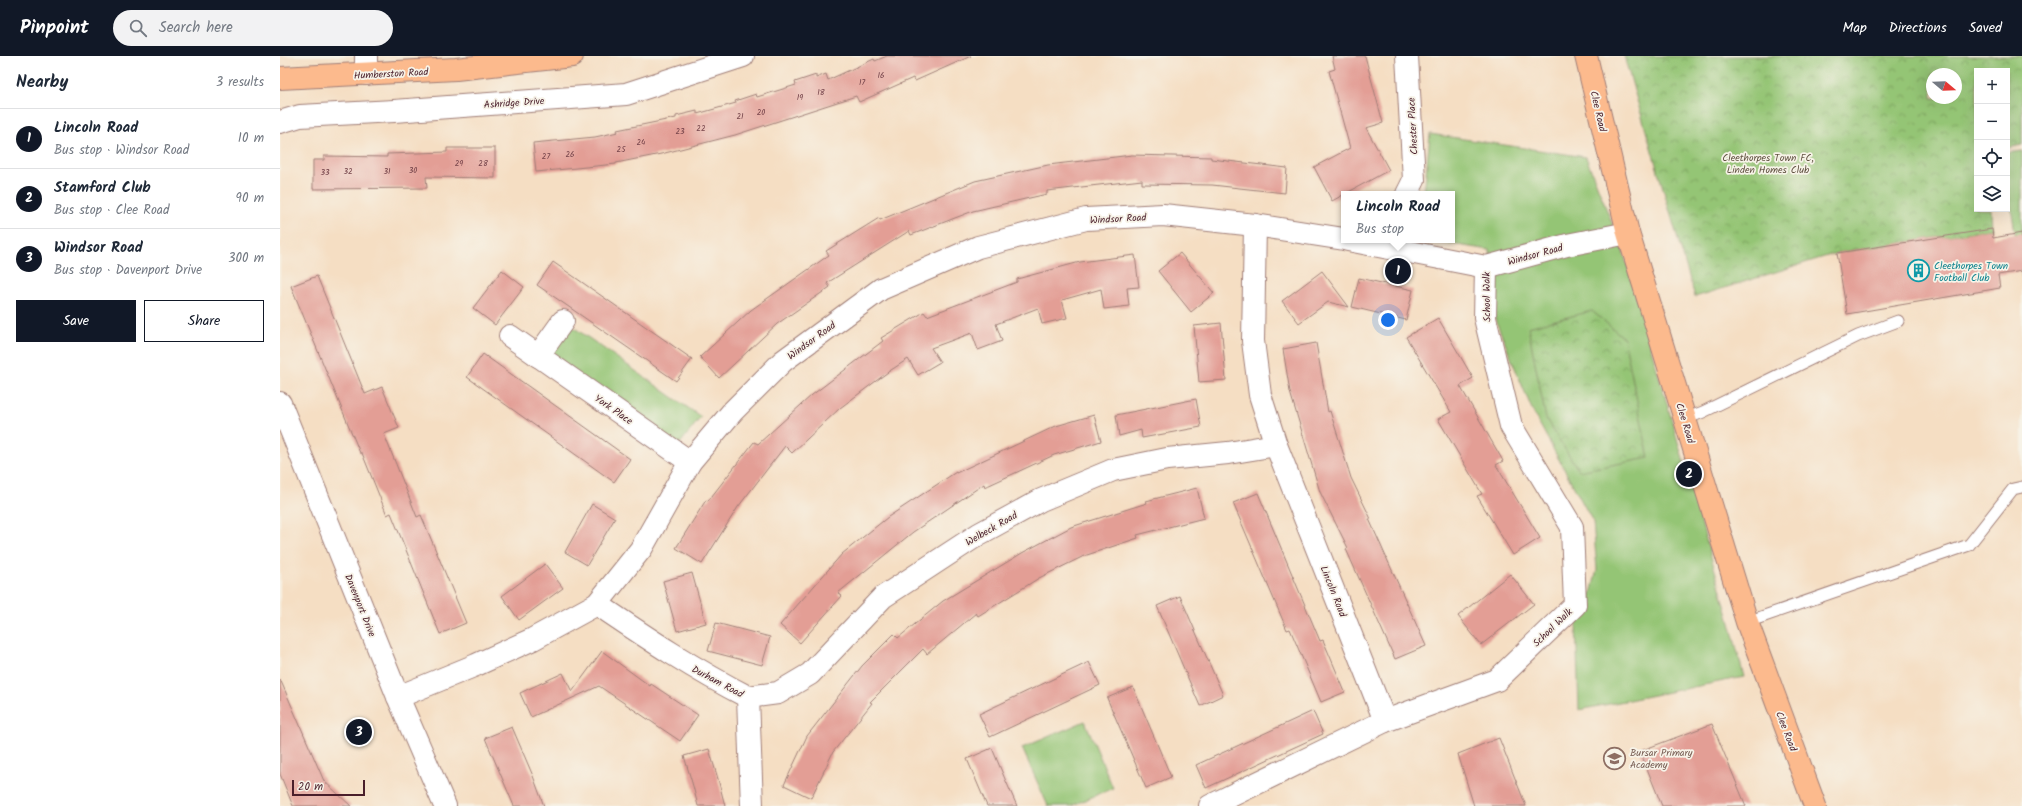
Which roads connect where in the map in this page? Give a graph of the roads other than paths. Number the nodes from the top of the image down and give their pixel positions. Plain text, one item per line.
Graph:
1 (572, 56) edge
2 (743, 56) edge
3 (1407, 56) edge
4 (1586, 56) edge
5 (366, 65) edge
6 (280, 78) edge
7 (280, 122) edge
8 (1408, 191) edge
9 (1255, 225) junction
10 (1628, 233) junction
11 (1341, 239) edge
12 (1382, 243) edge
13 (1486, 267) junction
14 (563, 321) dead end
15 (1898, 321) dead end
16 (510, 336) dead end
17 (538, 356) junction
18 (280, 403) edge
19 (1685, 418) junction
20 (1276, 445) junction
21 (690, 462) junction
22 (2022, 487) edge
23 (597, 604) junction
24 (1747, 622) junction
25 (398, 697) junction
26 (748, 697) junction
27 (1385, 721) junction
28 (445, 806) edge
29 (752, 806) edge
30 (1210, 806) edge
31 (1815, 806) edge

1 - 5 main road, Humberston Road
2 - 7 street, Ashridge Drive
3 - 8 street, Chester Place
4 - 10 main road, Clee Road
5 - 6 main road, Humberston Road
9 - 11 street, Windsor Road
9 - 20 street, Lincoln Road
9 - 21 street, Windsor Road
10 - 13 street, Windsor Road
10 - 19 main road, Clee Road
12 - 13 street, Windsor Road
13 - 27 street, School Walk
14 - 17 street
15 - 19 lane
16 - 17 street, York Place
17 - 21 street, York Place
18 - 25 street, Davenport Drive
19 - 24 main road, Clee Road
20 - 26 street, Welbeck Road
20 - 27 street, Lincoln Road
21 - 23 street, Windsor Road
22 - 24 lane
23 - 25 street, Windsor Road
23 - 26 street, Durham Road
24 - 31 main road, Clee Road
25 - 28 street, Davenport Drive
26 - 29 street, Durham Road
27 - 30 street, School Walk

